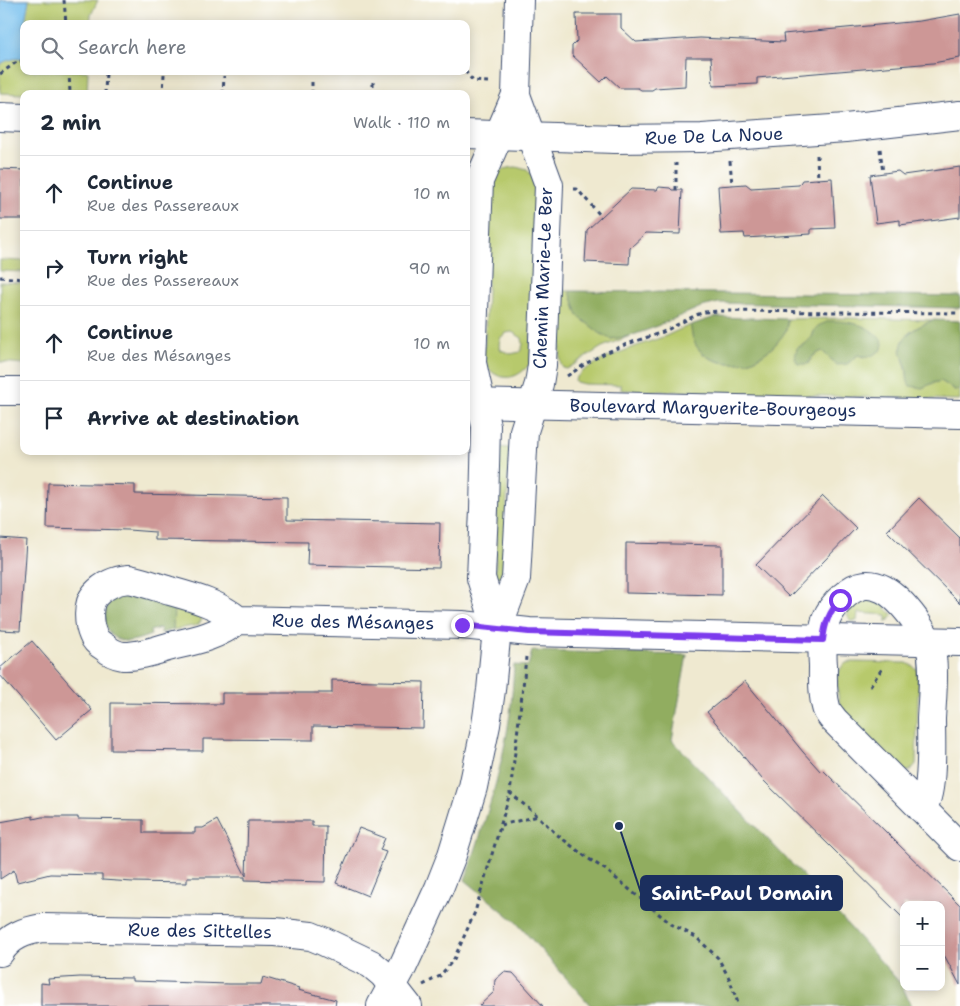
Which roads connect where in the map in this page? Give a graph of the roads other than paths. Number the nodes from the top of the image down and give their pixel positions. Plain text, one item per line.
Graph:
1 (519, 0) edge
2 (516, 95) junction
3 (960, 115) edge
4 (0, 117) edge
5 (20, 118) edge
6 (470, 134) edge
7 (499, 136) junction
8 (532, 136) junction
9 (0, 391) edge
10 (20, 391) edge
11 (473, 402) edge
12 (532, 404) junction
13 (960, 414) edge
14 (238, 620) junction
15 (498, 629) junction
16 (823, 640) junction
17 (928, 642) junction
18 (960, 642) edge
19 (922, 809) junction
20 (960, 847) edge
21 (0, 952) edge
22 (401, 996) edge

1 - 2 street, Chemin Marie-Le Ber
2 - 7 street, Chemin Marie-Le Ber
2 - 8 street, Chemin Marie-Le Ber
3 - 8 street, Rue De La Noue
4 - 5 street
6 - 7 street, Rue De La Noue
7 - 8 street, Rue De La Noue
7 - 11 street, Chemin Marie-Le Ber
8 - 12 street, Chemin Marie-Le Ber
9 - 10 street
11 - 12 street, Boulevard Marguerite-Bourgeoys
11 - 15 street, Chemin Marie-Le Ber
12 - 13 street, Boulevard Marguerite-Bourgeoys
12 - 15 street, Chemin Marie-Le Ber
14 - 14 street
14 - 15 street, Rue des Mésanges
15 - 16 street, Rue des Mésanges
15 - 22 street
16 - 17 street, Rue des Mésanges
16 - 17 street
16 - 19 street
17 - 18 street, Rue des Mésanges
17 - 19 street
19 - 20 street
21 - 22 street, Rue des Sittelles

